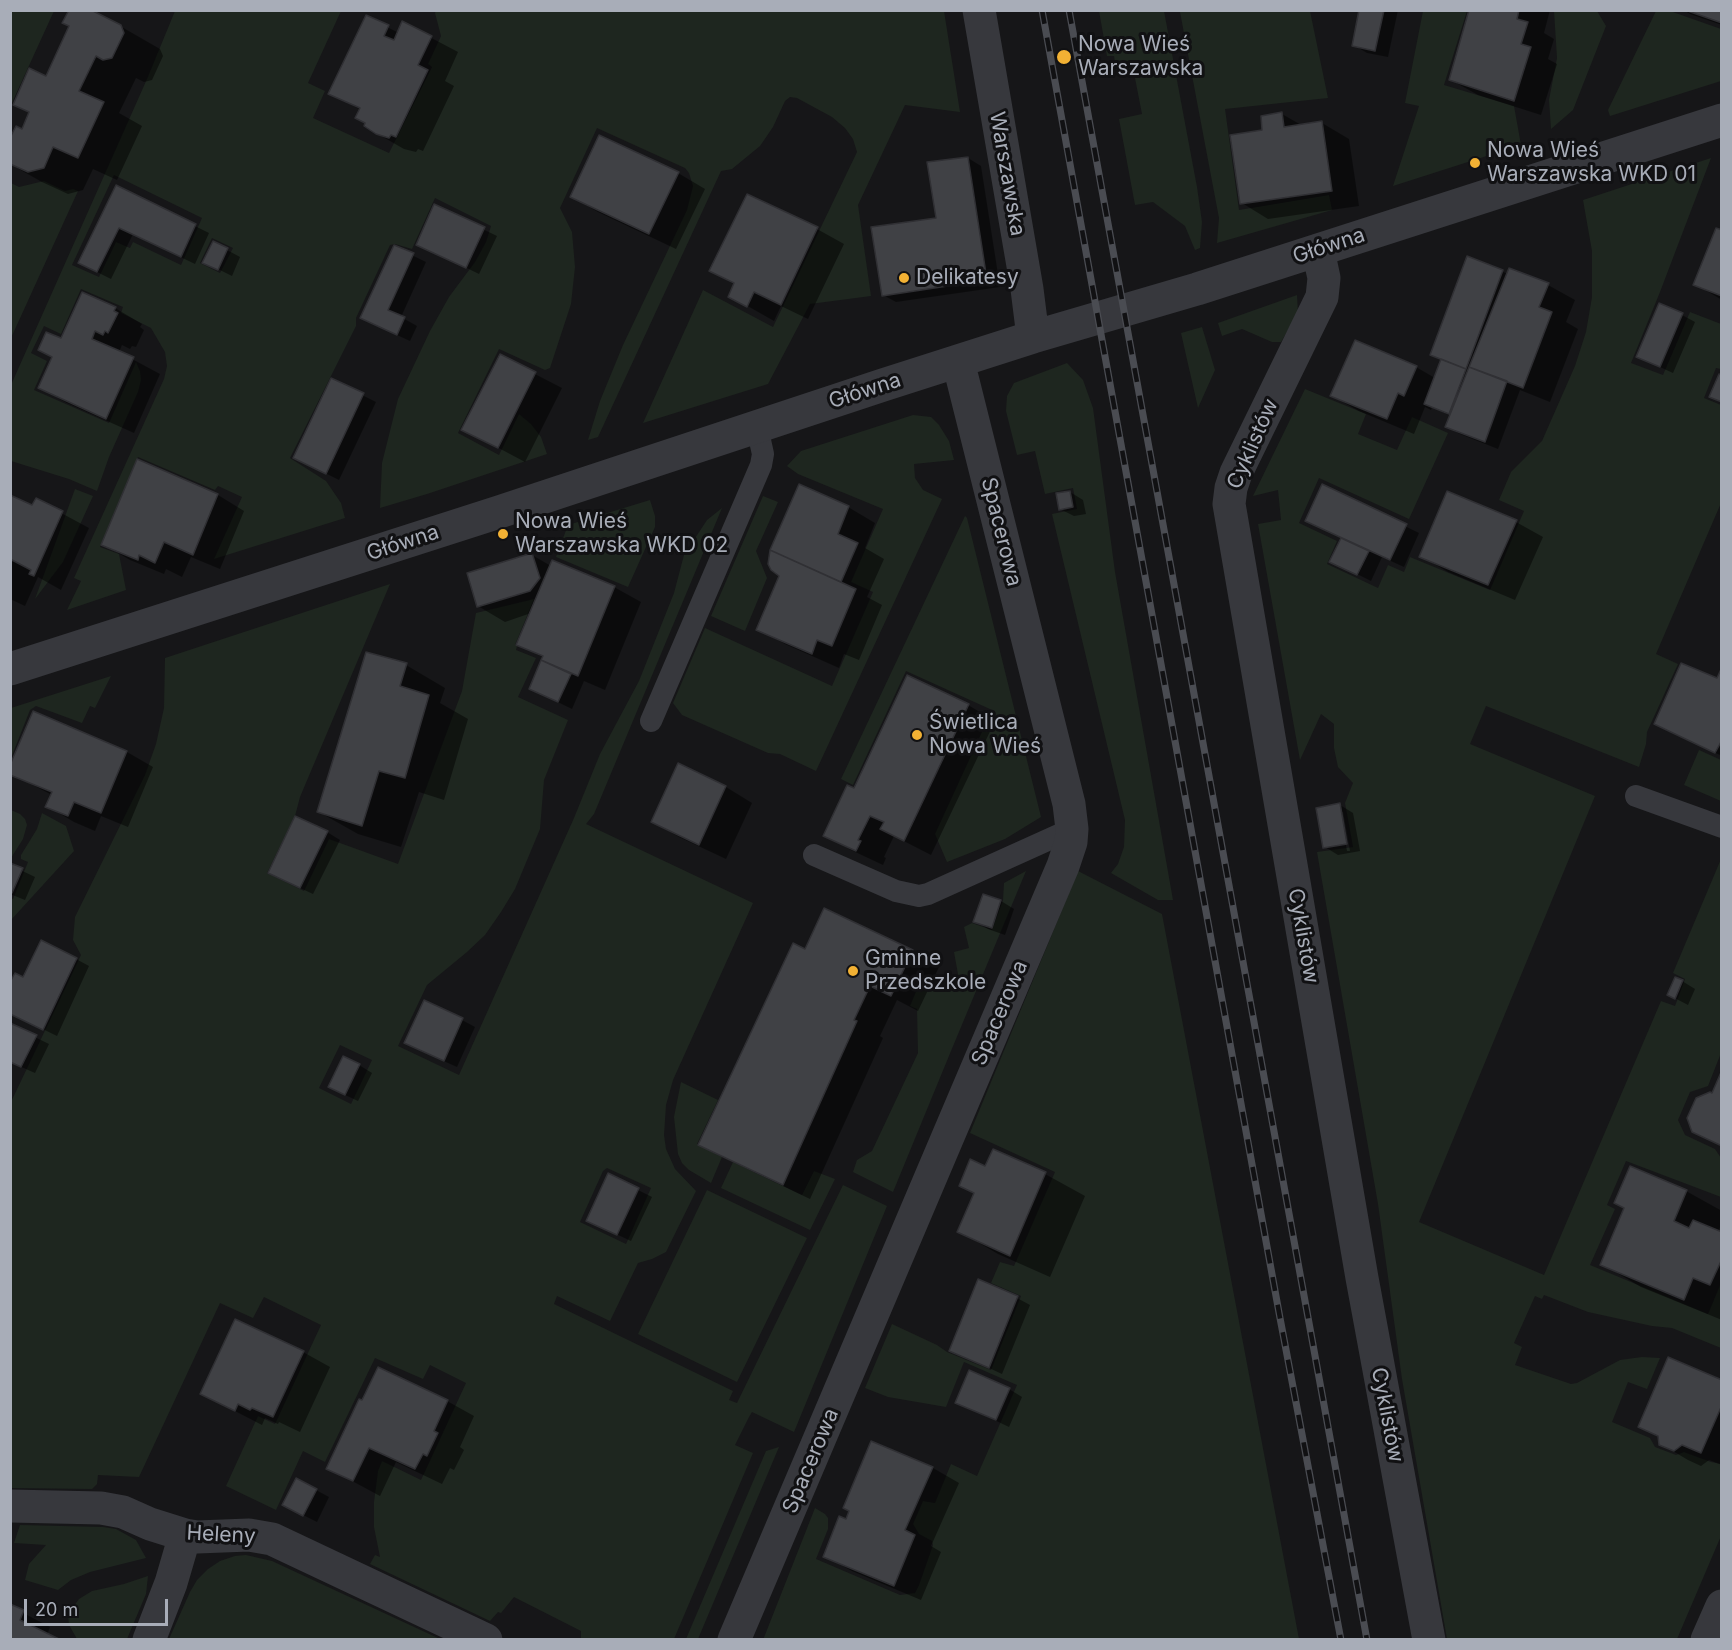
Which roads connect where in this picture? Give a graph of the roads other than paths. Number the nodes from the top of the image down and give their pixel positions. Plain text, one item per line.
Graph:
1 (979, 10) edge
2 (1722, 120) edge
3 (1318, 250) junction
4 (1033, 338) junction
5 (958, 361) junction
6 (758, 427) junction
7 (10, 669) edge
8 (651, 721) dead end
9 (1636, 796) dead end
10 (1722, 827) edge
11 (1072, 829) junction
12 (814, 855) dead end
13 (10, 1506) edge
14 (185, 1535) junction
15 (1722, 1606) edge
16 (149, 1640) edge
17 (486, 1640) edge
18 (734, 1640) edge
19 (1430, 1640) edge
20 (1707, 1640) edge

1 - 4 street, Warszawska
2 - 3 street, Główna
3 - 4 street, Główna
3 - 19 street, Cyklistów
4 - 5 street, Główna
5 - 6 street, Główna
5 - 11 street, Spacerowa
6 - 7 street, Główna
6 - 8 lane
9 - 10 lane
11 - 12 lane
11 - 18 street, Spacerowa
13 - 14 street, Heleny
14 - 16 street
14 - 17 street, Heleny
15 - 20 street

